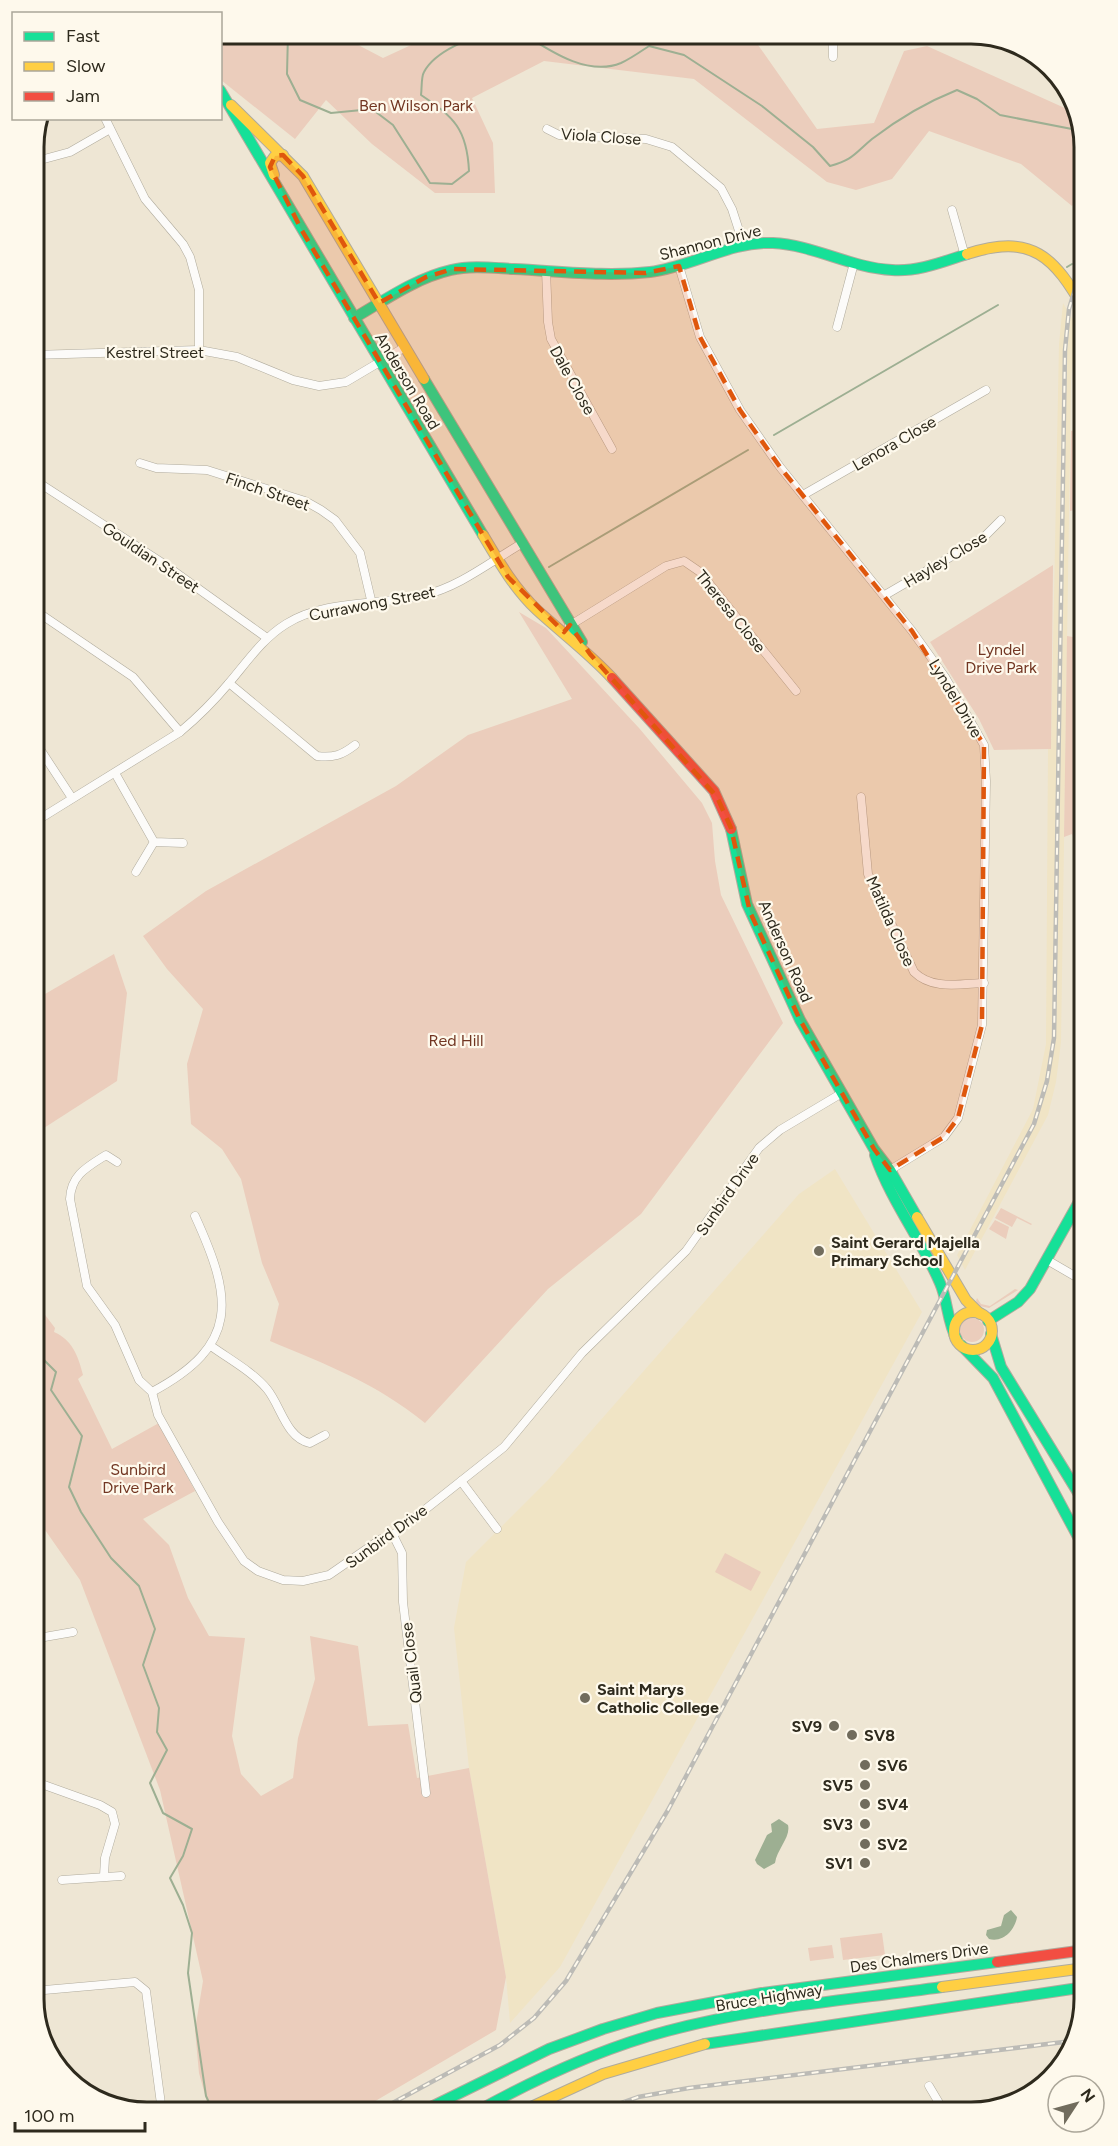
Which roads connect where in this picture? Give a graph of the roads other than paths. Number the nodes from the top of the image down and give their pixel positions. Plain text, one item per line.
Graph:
1 (833, 44) edge
2 (833, 57) dead end
3 (222, 93) edge
4 (228, 102) junction
5 (106, 120) edge
6 (110, 129) junction
7 (547, 129) dead end
8 (283, 155) junction
9 (44, 159) edge
10 (952, 210) dead end
11 (301, 229) junction
12 (744, 246) junction
13 (965, 256) junction
14 (854, 263) junction
15 (679, 266) junction
16 (546, 270) junction
17 (1074, 294) edge
18 (379, 303) junction
19 (354, 318) junction
20 (837, 327) dead end
21 (405, 347) junction
22 (199, 350) junction
23 (44, 355) edge
24 (380, 363) junction
25 (986, 390) dead end
26 (612, 449) dead end
27 (140, 463) dead end
28 (44, 486) edge
29 (803, 495) junction
30 (1001, 520) dead end
31 (520, 544) junction
32 (497, 558) junction
33 (885, 596) junction
34 (372, 604) junction
35 (44, 616) edge
36 (567, 628) junction
37 (267, 638) junction
38 (229, 683) junction
39 (796, 691) dead end
40 (180, 732) junction
41 (356, 745) dead end
42 (44, 754) edge
43 (115, 773) junction
44 (861, 797) dead end
45 (72, 798) junction
46 (44, 816) edge
47 (154, 842) junction
48 (183, 843) dead end
49 (136, 872) dead end
50 (984, 983) junction
51 (843, 1093) junction
52 (117, 1162) dead end
53 (886, 1172) junction
54 (1074, 1211) edge
55 (195, 1216) dead end
56 (1047, 1260) junction
57 (1074, 1276) edge
58 (984, 1317) junction
59 (991, 1334) junction
60 (959, 1343) junction
61 (211, 1346) junction
62 (152, 1392) junction
63 (325, 1435) dead end
64 (461, 1481) junction
65 (1074, 1486) edge
66 (497, 1529) dead end
67 (1074, 1531) edge
68 (393, 1535) junction
69 (74, 1632) dead end
70 (44, 1637) edge
71 (44, 1785) edge
72 (426, 1793) dead end
73 (104, 1876) junction
74 (121, 1876) dead end
75 (62, 1880) dead end
76 (1074, 1951) edge
77 (1074, 1969) edge
78 (1074, 1989) edge
79 (44, 1990) edge
80 (929, 2086) dead end
81 (161, 2102) edge
82 (440, 2102) edge
83 (494, 2102) edge
84 (542, 2102) edge
85 (938, 2102) edge

1 - 2 street
3 - 4 main road, Anderson Road
4 - 8 main road, Anderson Road
4 - 11 main road, Anderson Road
5 - 6 street
6 - 9 street
6 - 22 street
7 - 12 street, Viola Close
8 - 11 main road
8 - 18 main road, Anderson Road
10 - 13 street
11 - 19 main road, Anderson Road
12 - 14 main road, Shannon Drive
12 - 15 main road, Shannon Drive
13 - 14 main road, Shannon Drive
13 - 17 main road, Shannon Drive
14 - 20 street
15 - 16 main road, Shannon Drive
15 - 29 street, Lyndel Drive
16 - 18 main road, Shannon Drive
16 - 26 street, Dale Close
18 - 19 main road, Shannon Drive
18 - 21 main road, Anderson Road
19 - 24 main road, Anderson Road
21 - 24 street, Kestrel Street
21 - 31 main road, Anderson Road
22 - 23 street, Kestrel Street
22 - 24 street, Kestrel Street
24 - 32 main road, Anderson Road
25 - 29 street, Lenora Close
27 - 34 street, Finch Street
28 - 37 street, Gouldian Street
29 - 33 street, Lyndel Drive
30 - 33 street, Hayley Close
31 - 32 street, Currawong Street
31 - 36 main road, Anderson Road
32 - 34 street, Currawong Street
32 - 36 main road, Anderson Road
33 - 50 street, Lyndel Drive
34 - 37 street, Currawong Street
35 - 40 street
36 - 39 street, Theresa Close
36 - 51 main road, Anderson Road
37 - 38 street, Currawong Street
38 - 40 street, Currawong Street
38 - 41 street
40 - 43 street, Currawong Street
42 - 45 street
43 - 45 street, Currawong Street
43 - 47 street
44 - 50 street, Matilda Close
45 - 46 street, Currawong Street
47 - 48 street
47 - 49 street
50 - 53 street, Lyndel Drive
51 - 53 main road, Anderson Road
51 - 64 street, Sunbird Drive
52 - 62 street, Sunbird Drive
53 - 58 main road, Anderson Road
53 - 60 main road, Anderson Road
54 - 56 main road
55 - 61 street
56 - 57 street
56 - 58 main road
58 - 59 main road
58 - 60 main road
59 - 60 main road
59 - 65 main road
60 - 67 main road, Anderson Road
61 - 62 street
61 - 63 street
62 - 68 street, Sunbird Drive
64 - 66 street
64 - 68 street, Sunbird Drive
68 - 72 street, Quail Close
69 - 70 street
71 - 73 street
73 - 74 street
73 - 75 street
76 - 82 main road, Des Chalmers Drive
77 - 83 main road, Bruce Highway
78 - 84 main road
79 - 81 street
80 - 85 street

